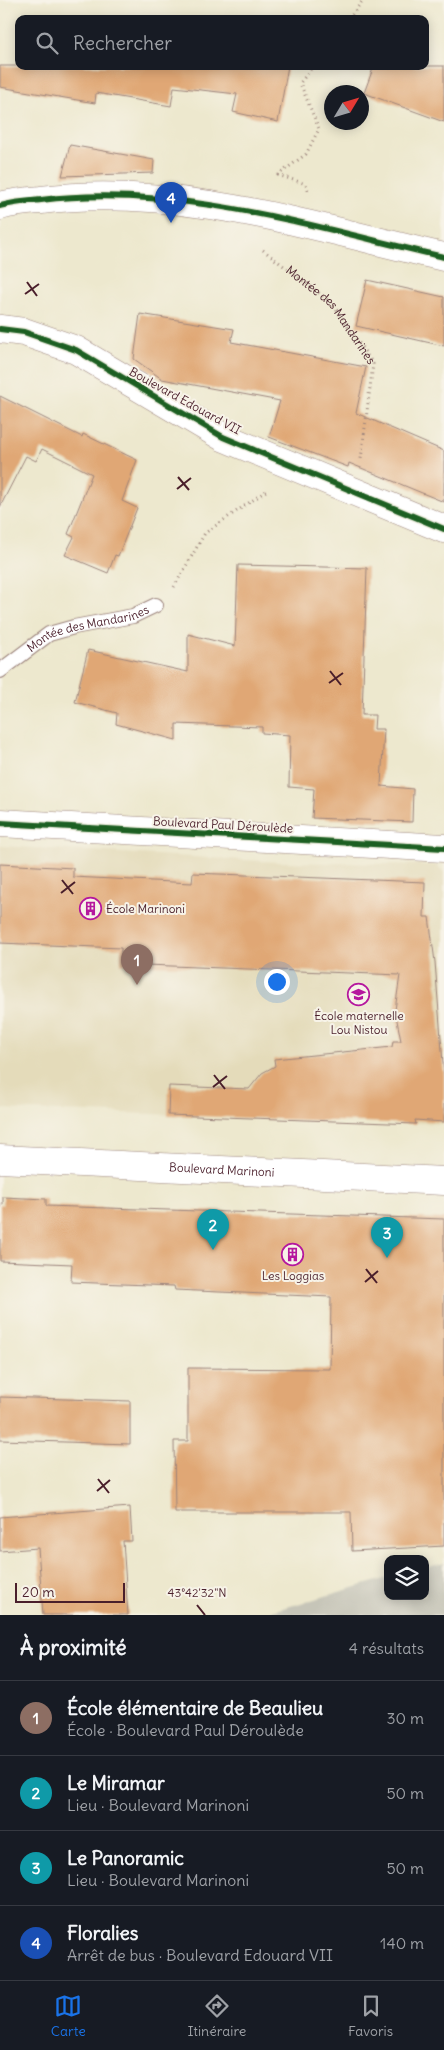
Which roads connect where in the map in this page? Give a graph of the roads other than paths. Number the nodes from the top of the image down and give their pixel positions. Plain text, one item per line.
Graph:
1 (0, 206) edge
2 (444, 257) edge
3 (0, 330) edge
4 (444, 529) edge
5 (156, 605) road end
6 (0, 670) edge
7 (0, 823) edge
8 (444, 848) edge
9 (0, 1159) edge
10 (444, 1181) edge

1 - 2 street
3 - 4 street, Boulevard Edouard VII
5 - 6 lane, Montée des Mandarines
7 - 8 street, Boulevard Paul Déroulède
9 - 10 street, Boulevard Marinoni

